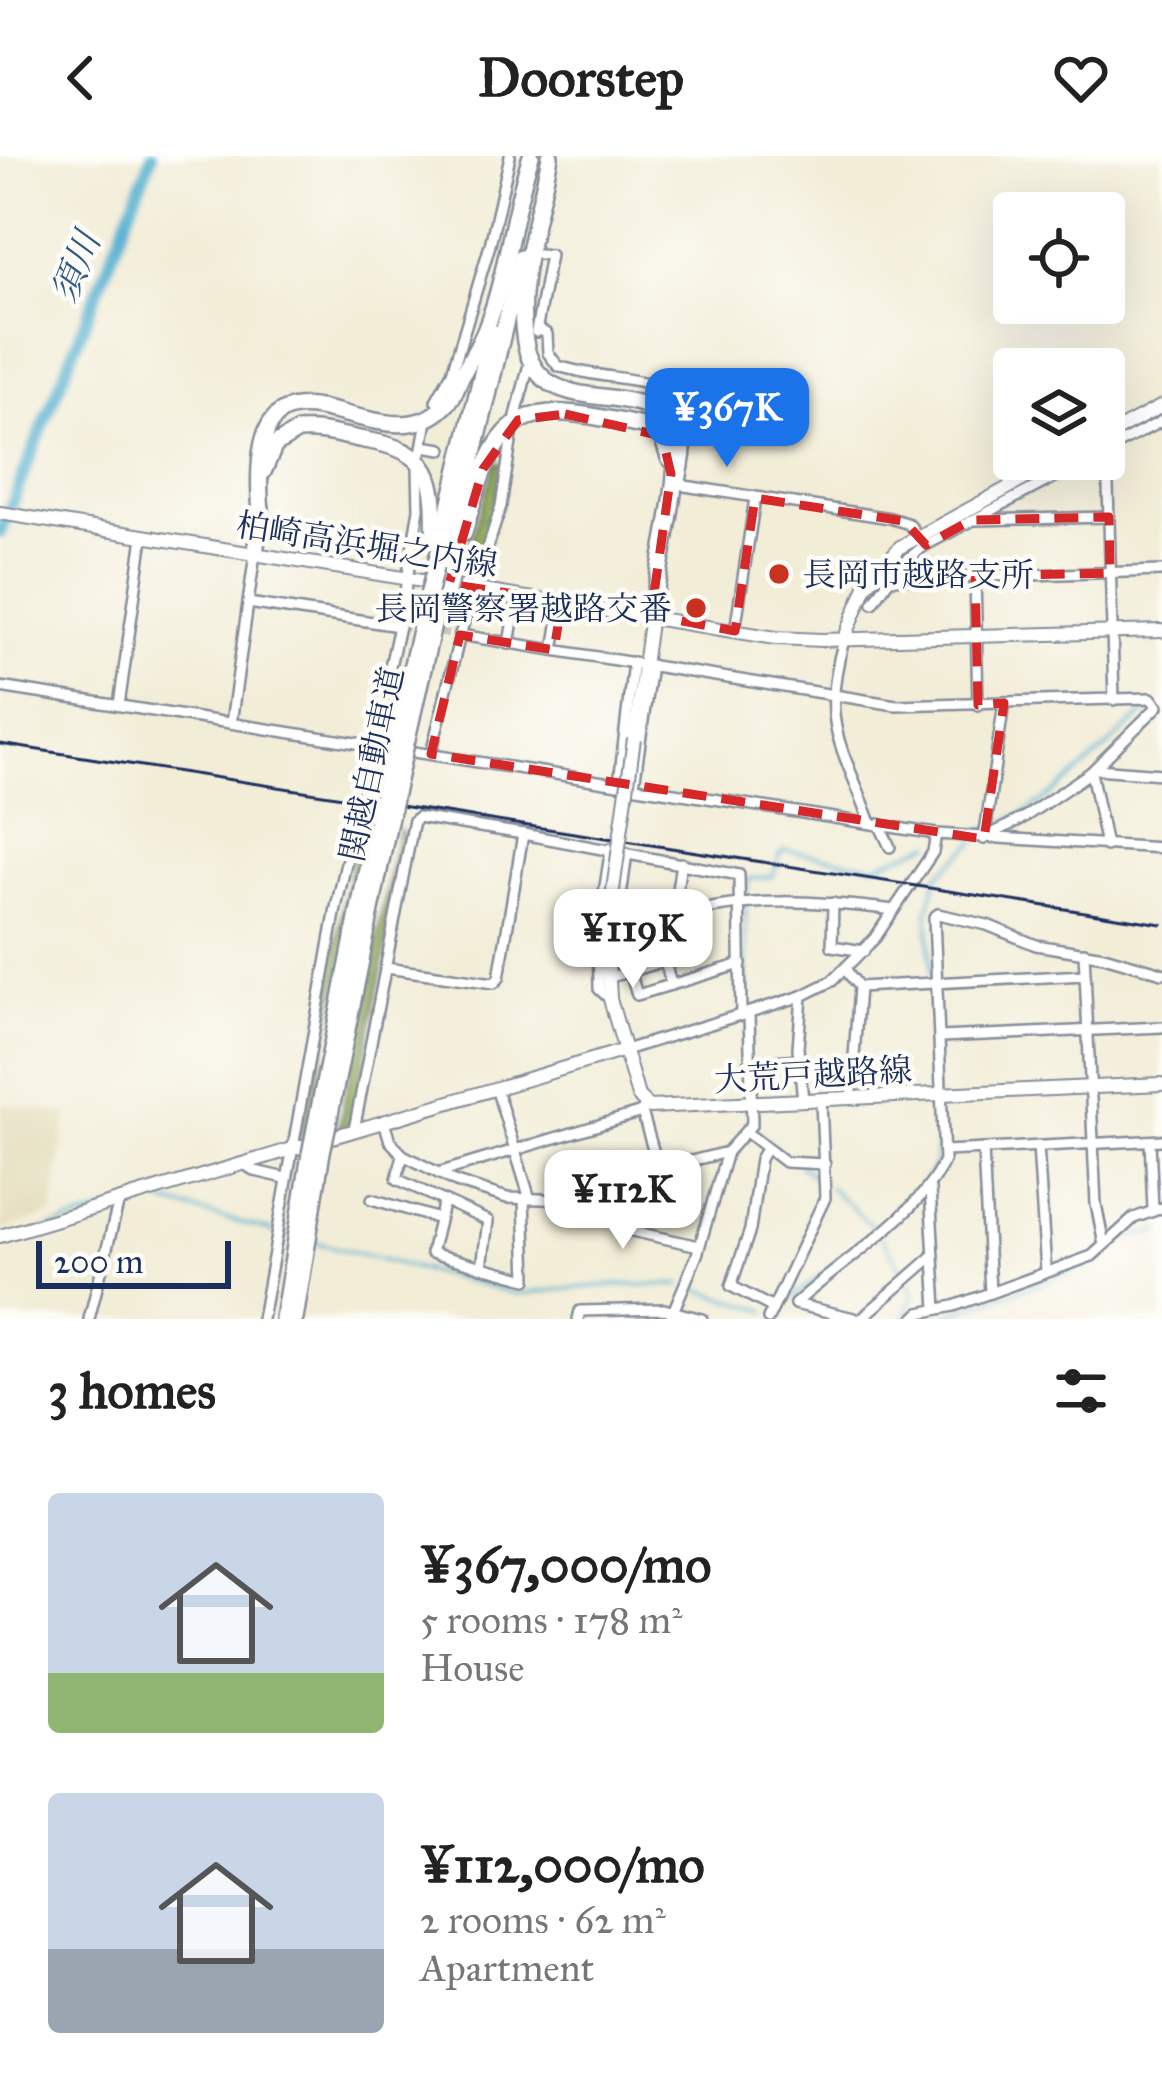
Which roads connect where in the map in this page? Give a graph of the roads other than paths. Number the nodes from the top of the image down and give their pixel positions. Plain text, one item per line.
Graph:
1 (510, 156) edge
2 (532, 156) edge
3 (548, 156) edge
4 (490, 245) junction
5 (503, 248) dead end
6 (539, 254) dead end
7 (528, 368) dead end
8 (436, 401) dead end
9 (1162, 406) edge
10 (517, 416) dead end
11 (1162, 421) edge
12 (426, 427) dead end
13 (1125, 432) edge
14 (512, 436) dead end
15 (1125, 437) edge
16 (442, 449) dead end
17 (418, 468) dead end
18 (1025, 480) edge
19 (1049, 480) edge
20 (1106, 480) edge
21 (754, 498) junction
22 (0, 513) edge
23 (261, 513) junction
24 (667, 514) junction
25 (1108, 518) junction
26 (972, 520) junction
27 (143, 537) junction
28 (920, 541) junction
29 (255, 554) junction
30 (440, 569) junction
31 (1162, 571) edge
32 (1110, 574) junction
33 (975, 576) junction
34 (407, 577) junction
35 (889, 579) junction
36 (473, 587) junction
37 (435, 594) junction
38 (518, 594) junction
39 (562, 601) junction
40 (248, 603) junction
41 (873, 603) dead end
42 (651, 615) junction
43 (399, 626) junction
44 (735, 631) junction
45 (1162, 631) edge
46 (1113, 633) junction
47 (460, 635) junction
48 (977, 637) junction
49 (844, 640) junction
50 (509, 644) junction
51 (554, 650) junction
52 (643, 663) junction
53 (0, 687) edge
54 (1162, 688) edge
55 (832, 695) junction
56 (1114, 700) junction
57 (1157, 702) edge
58 (1004, 703) junction
59 (119, 705) junction
60 (978, 705) junction
61 (231, 723) junction
62 (401, 738) junction
63 (374, 745) junction
64 (430, 754) junction
65 (1092, 771) junction
66 (1162, 774) edge
67 (619, 783) junction
68 (634, 785) junction
69 (358, 819) junction
70 (875, 823) junction
71 (412, 826) junction
72 (523, 834) junction
73 (936, 834) junction
74 (978, 838) junction
75 (1106, 846) junction
76 (890, 847) dead end
77 (610, 848) junction
78 (1162, 848) edge
79 (626, 854) junction
80 (681, 862) junction
81 (741, 901) junction
82 (833, 903) junction
83 (893, 910) junction
84 (864, 951) junction
85 (1084, 952) junction
86 (741, 964) junction
87 (386, 968) junction
88 (846, 970) junction
89 (630, 971) junction
90 (1162, 974) edge
91 (1085, 975) junction
92 (614, 976) junction
93 (938, 983) junction
94 (671, 985) junction
95 (859, 987) junction
96 (802, 996) junction
97 (610, 999) junction
98 (745, 1015) junction
99 (1162, 1027) edge
100 (1088, 1031) junction
101 (940, 1037) junction
102 (625, 1050) junction
103 (799, 1059) junction
104 (748, 1063) junction
105 (1162, 1084) edge
106 (496, 1088) junction
107 (1091, 1088) junction
108 (943, 1094) junction
109 (851, 1099) junction
110 (821, 1100) junction
111 (803, 1102) junction
112 (750, 1104) junction
113 (644, 1109) junction
114 (384, 1122) junction
115 (354, 1130) junction
116 (746, 1132) junction
117 (1156, 1141) edge
118 (1094, 1144) junction
119 (1038, 1146) junction
120 (766, 1149) junction
121 (983, 1149) junction
122 (290, 1150) junction
123 (515, 1150) junction
124 (727, 1151) junction
125 (945, 1151) junction
126 (403, 1155) junction
127 (244, 1164) junction
128 (825, 1164) junction
129 (659, 1170) junction
130 (438, 1173) junction
131 (285, 1178) junction
132 (630, 1183) junction
133 (930, 1189) junction
134 (372, 1199) dead end
135 (527, 1199) junction
136 (118, 1201) junction
137 (444, 1201) junction
138 (1158, 1209) edge
139 (439, 1219) junction
140 (0, 1236) edge
141 (1104, 1245) junction
142 (699, 1246) junction
143 (299, 1256) junction
144 (933, 1256) junction
145 (482, 1267) junction
146 (1046, 1272) junction
147 (990, 1292) junction
148 (795, 1304) junction
149 (773, 1308) edge
150 (937, 1309) junction
151 (625, 1315) edge
152 (671, 1315) edge
153 (836, 1316) edge
154 (89, 1319) edge
155 (262, 1319) edge
156 (284, 1319) edge
157 (295, 1319) edge
158 (578, 1319) edge
159 (702, 1319) edge
160 (859, 1319) edge
161 (914, 1319) edge

1 - 4 street
2 - 23 highway
2 - 30 highway
3 - 24 highway
3 - 30 highway
4 - 5 street
4 - 8 street
6 - 21 street
7 - 10 street
9 - 13 main road
11 - 15 street
12 - 16 street
14 - 36 street
17 - 34 street
18 - 28 main road
19 - 26 street
20 - 25 street
21 - 28 street
21 - 44 street
22 - 27 main road, 柏崎高浜堀之内線
23 - 29 highway
23 - 30 highway
24 - 30 highway
24 - 42 highway
25 - 26 street
25 - 32 street
26 - 28 street
27 - 29 main road, 柏崎高浜堀之内線
27 - 59 street
28 - 35 street
28 - 49 main road
29 - 34 main road, 柏崎高浜堀之内線
29 - 40 street
30 - 37 highway, bridge
31 - 32 street
32 - 33 street
32 - 46 street
33 - 35 street
33 - 48 street
34 - 36 main road, 柏崎高浜堀之内線
34 - 43 street
35 - 41 street
36 - 38 main road, 柏崎高浜堀之内線
36 - 47 street
37 - 62 highway, 関越自動車道
37 - 62 highway, 関越自動車道
38 - 39 main road, 柏崎高浜堀之内線
38 - 50 street
39 - 42 main road, 柏崎高浜堀之内線
39 - 51 street
40 - 43 street
40 - 61 street
42 - 44 main road, 柏崎高浜堀之内線
42 - 52 main road
43 - 63 street
44 - 49 main road, 柏崎高浜堀之内線
45 - 46 main road, 柏崎高浜堀之内線
46 - 48 main road, 柏崎高浜堀之内線
46 - 56 street
47 - 50 street
47 - 64 street
48 - 49 main road, 柏崎高浜堀之内線
48 - 60 street
49 - 55 street
50 - 51 street
51 - 52 street
52 - 55 street
52 - 67 street
52 - 68 street
52 - 97 main road, bridge
53 - 59 street
54 - 57 street
55 - 60 street
55 - 70 street
56 - 57 street
56 - 58 street
57 - 65 street
58 - 60 street
58 - 74 street
59 - 61 street
61 - 63 street
62 - 143 highway, 関越自動車道, bridge
63 - 64 street
63 - 69 street
64 - 67 street
65 - 66 street
65 - 74 street
65 - 75 street
67 - 68 street
68 - 70 street
69 - 71 street
69 - 122 street
70 - 73 street
70 - 76 street
71 - 72 street
71 - 87 street
72 - 77 street
72 - 87 street
73 - 74 street
73 - 83 street
74 - 75 street
75 - 78 street
77 - 79 street
77 - 97 street
79 - 80 street
79 - 92 street
80 - 81 street
80 - 81 street
81 - 82 street
81 - 86 street
82 - 83 street
82 - 84 street
83 - 84 street
84 - 88 street
85 - 90 street
85 - 91 street
85 - 93 street
86 - 94 street
86 - 98 street
87 - 115 street
88 - 95 street
88 - 96 street
89 - 92 street
89 - 94 street
89 - 94 street
91 - 93 street
91 - 100 street
92 - 97 street
93 - 95 street
93 - 101 street
95 - 109 street
96 - 98 street
96 - 103 street
97 - 102 main road
98 - 102 street
98 - 104 street
99 - 100 street
100 - 101 street
100 - 107 street
101 - 108 street
102 - 106 main road
102 - 113 main road
103 - 104 street
103 - 111 street
104 - 112 street
105 - 107 main road, 大荒戸越路線
106 - 114 main road
106 - 123 street
107 - 108 main road, 大荒戸越路線
107 - 118 street
108 - 109 main road, 大荒戸越路線
108 - 125 street
109 - 110 main road, 大荒戸越路線
110 - 111 main road, 大荒戸越路線
110 - 128 street
111 - 112 main road, 大荒戸越路線
112 - 113 main road, 大荒戸越路線
112 - 116 street
113 - 123 street
113 - 129 street
114 - 115 main road
114 - 126 street
115 - 122 main road
116 - 120 street
116 - 124 street
117 - 118 street
117 - 138 street
118 - 119 street
118 - 141 street
119 - 121 street
119 - 146 street
120 - 128 street
120 - 149 street
121 - 125 street
121 - 147 street
122 - 127 main road
122 - 131 street
123 - 130 street
123 - 135 street
124 - 129 street
124 - 142 street
125 - 133 street
126 - 130 street
126 - 137 street
127 - 131 street
127 - 136 main road
128 - 149 street
129 - 132 street
130 - 135 street
131 - 155 street
132 - 135 street
132 - 142 street
133 - 144 street
133 - 148 street
134 - 139 street
135 - 145 street
136 - 140 main road
136 - 154 street
137 - 139 street
137 - 145 street
138 - 141 street
139 - 145 street
141 - 146 street
142 - 152 street
143 - 156 highway, 関越自動車道
143 - 157 highway, 関越自動車道
144 - 150 street
144 - 160 street
146 - 147 street
147 - 150 street
148 - 149 street
148 - 153 street
150 - 161 street
151 - 152 street
151 - 158 street
152 - 159 street
153 - 160 street

